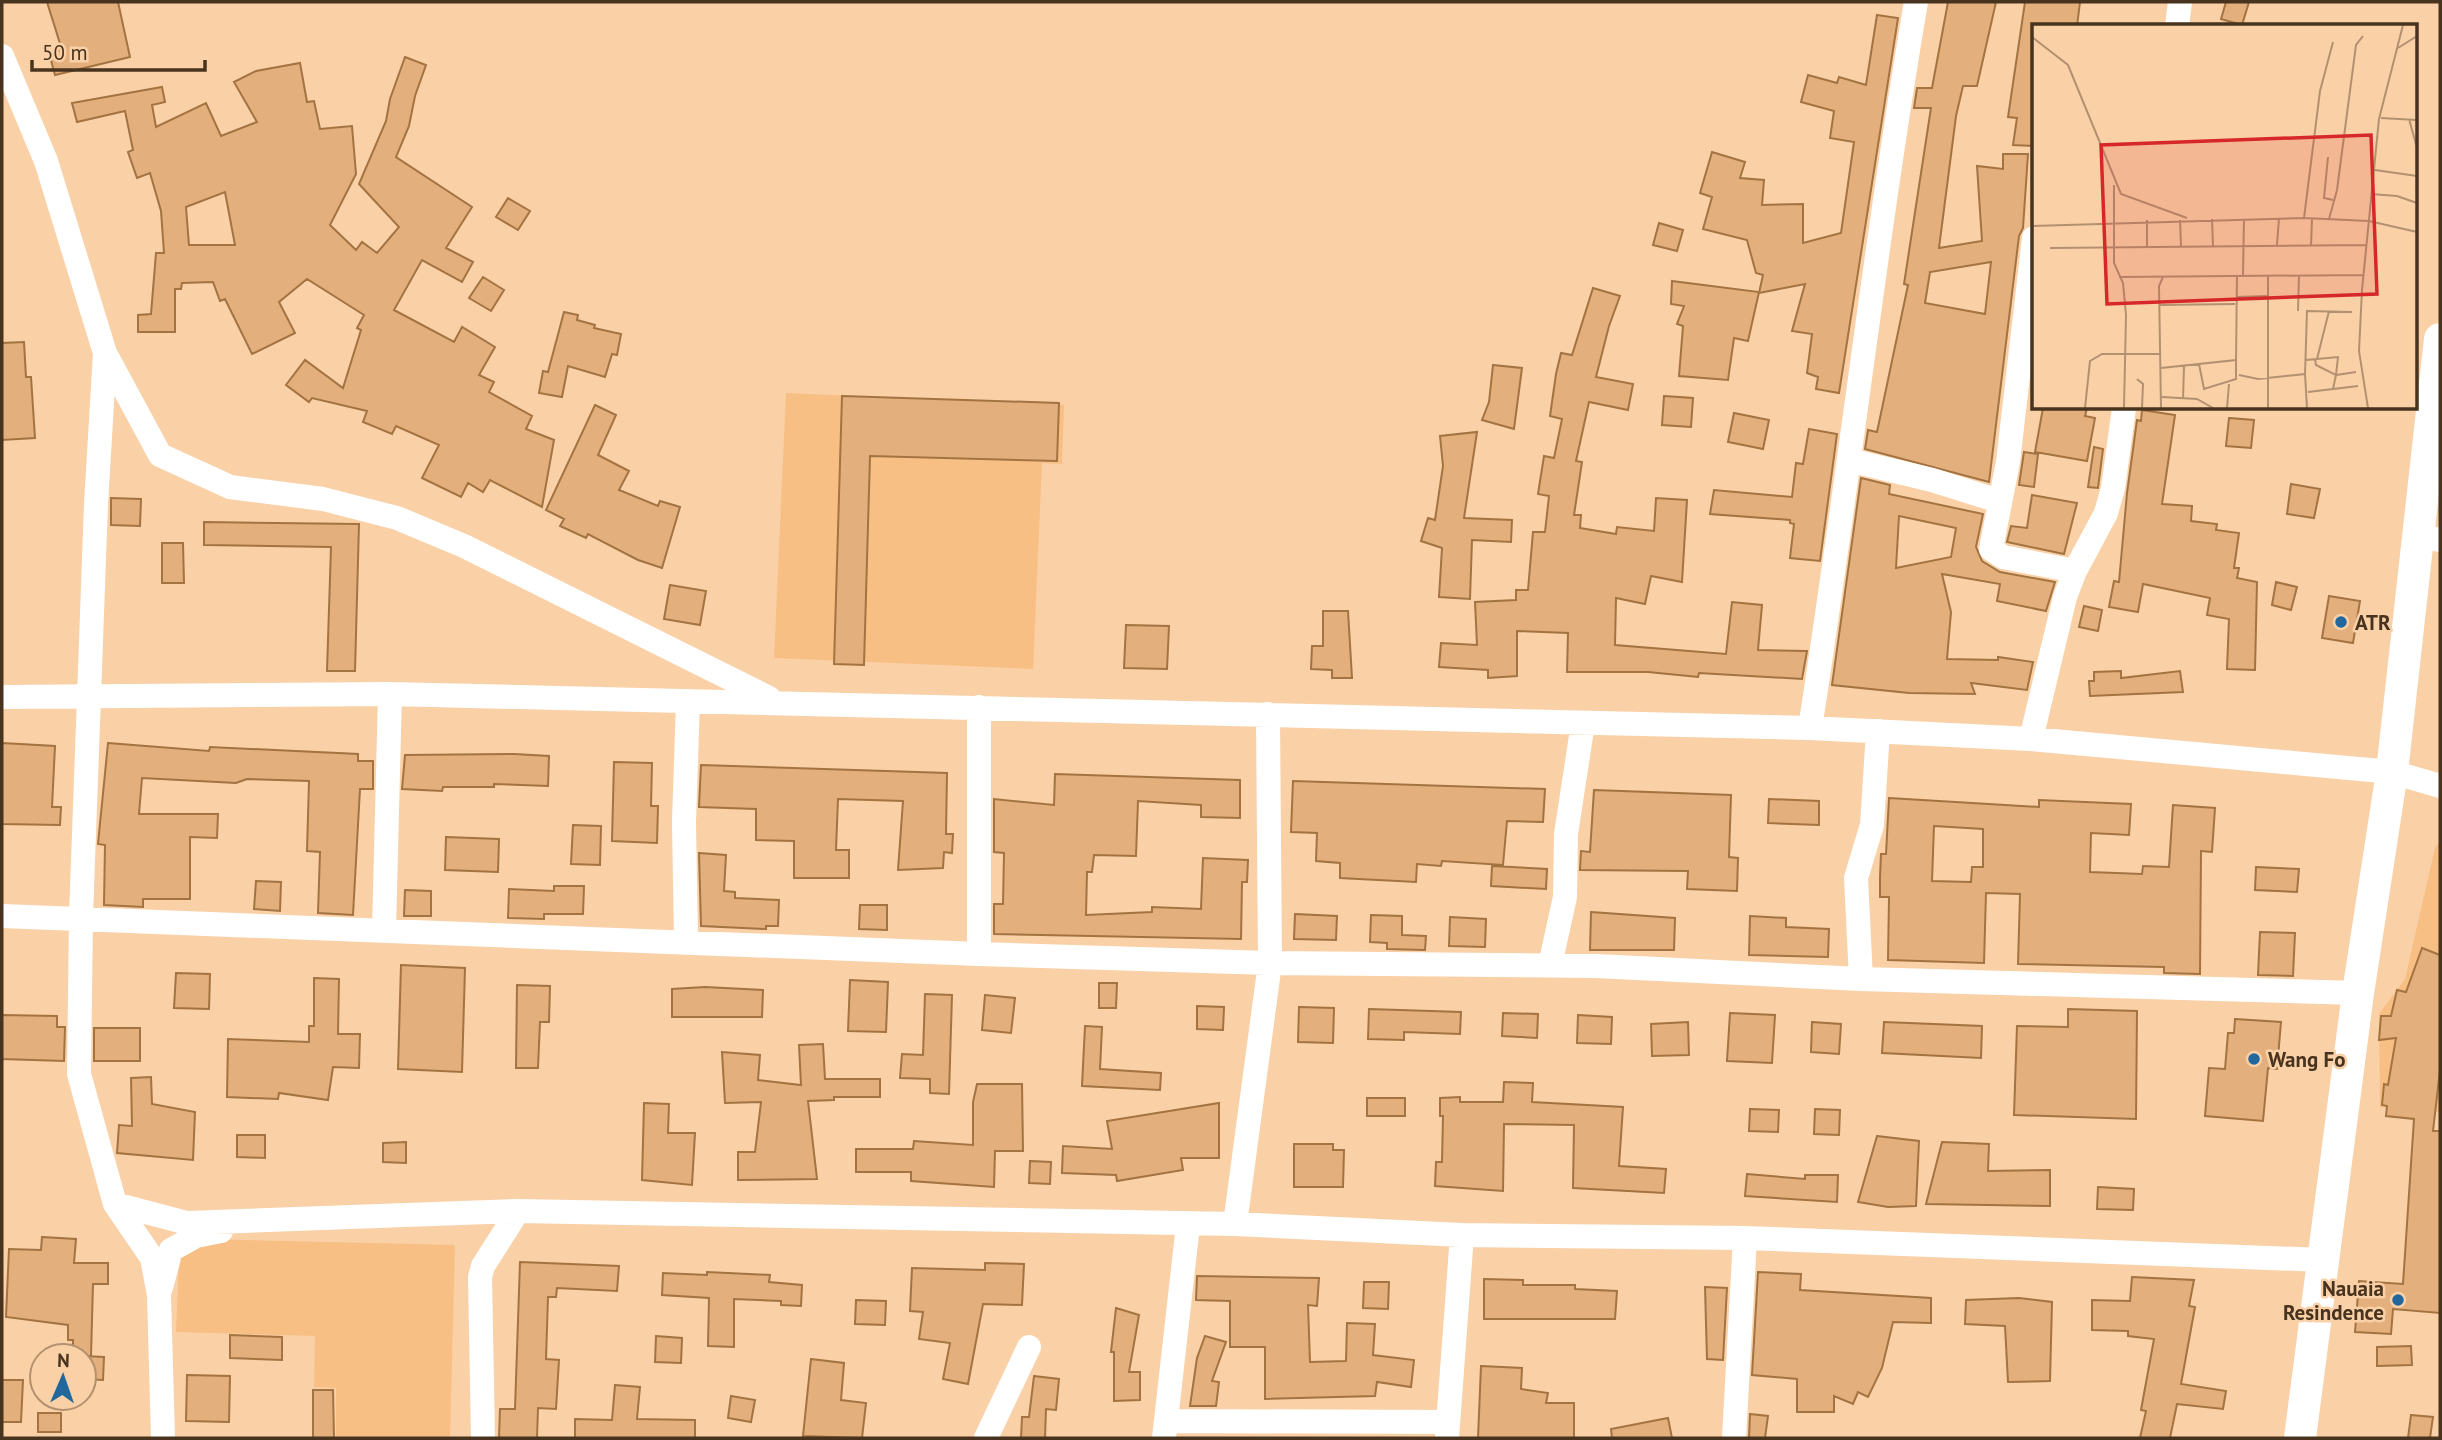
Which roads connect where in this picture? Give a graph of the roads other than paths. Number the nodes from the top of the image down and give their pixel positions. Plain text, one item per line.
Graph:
1 (1916, 2) edge
2 (2180, 2) edge
3 (2177, 24) edge
4 (2, 56) edge
5 (2032, 259) edge
6 (2440, 339) edge
7 (105, 353) junction
8 (2124, 410) edge
9 (1849, 460) junction
10 (1999, 501) junction
11 (2428, 537) edge
12 (2075, 571) junction
13 (390, 694) junction
14 (2, 696) edge
15 (90, 697) junction
16 (688, 701) junction
17 (776, 701) junction
18 (979, 707) junction
19 (1268, 714) junction
20 (1583, 723) junction
21 (1810, 728) junction
22 (1878, 731) junction
23 (2031, 739) junction
24 (2392, 772) junction
25 (2440, 786) edge
26 (2, 916) edge
27 (81, 916) junction
28 (384, 930) junction
29 (686, 940) junction
30 (979, 954) junction
31 (1270, 963) junction
32 (1550, 965) junction
33 (1861, 979) junction
34 (2358, 993) junction
35 (115, 1204) junction
36 (518, 1211) junction
37 (267, 1222) junction
38 (1236, 1224) junction
39 (1188, 1225) junction
40 (1462, 1235) junction
41 (1745, 1238) junction
42 (2323, 1260) junction
43 (159, 1294) junction
44 (1029, 1347) dead end
45 (1165, 1430) edge
46 (1447, 1430) edge
47 (163, 1438) edge
48 (482, 1438) edge
49 (986, 1438) edge
50 (1734, 1438) edge
51 (2300, 1438) edge

1 - 9 street
2 - 3 street
4 - 7 street
5 - 10 street
6 - 11 main road
7 - 15 street
7 - 17 street
8 - 12 street
9 - 10 street
9 - 21 street
10 - 12 street
11 - 24 main road
12 - 23 street
13 - 15 street
13 - 16 street
13 - 28 street
14 - 15 street
15 - 27 street
16 - 17 street
16 - 29 street
17 - 18 street
18 - 19 street
18 - 30 street
19 - 20 street
19 - 31 street
20 - 21 street
20 - 32 street
21 - 22 street
22 - 23 street
22 - 33 street
23 - 24 street
24 - 25 street
24 - 34 main road
26 - 27 street
27 - 28 street
27 - 35 street
28 - 29 street
29 - 30 street
30 - 31 street
31 - 32 street
31 - 38 street
32 - 33 street
33 - 34 street
34 - 42 main road
35 - 37 street
35 - 43 street
36 - 37 street
36 - 39 street
36 - 48 street
37 - 43 street
38 - 39 street
38 - 40 street
39 - 45 street
40 - 41 street
40 - 46 street
41 - 42 street
41 - 50 street
42 - 51 main road
43 - 47 street
44 - 49 street
45 - 46 street

